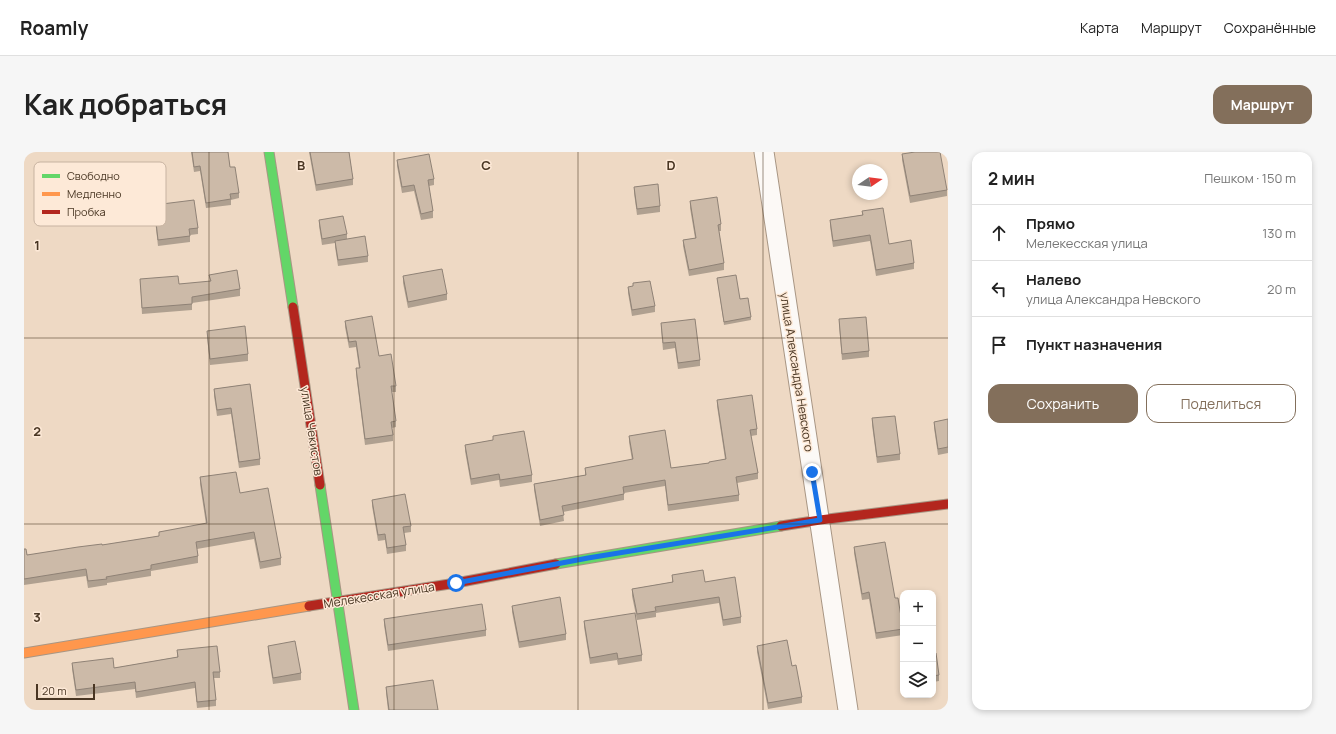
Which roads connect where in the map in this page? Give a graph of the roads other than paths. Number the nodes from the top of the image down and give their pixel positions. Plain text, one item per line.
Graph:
1 (269, 152) edge
2 (764, 152) edge
3 (948, 504) edge
4 (820, 520) junction
5 (338, 601) junction
6 (24, 653) edge
7 (354, 710) edge
8 (848, 710) edge

1 - 5 street, улица Чекистов
2 - 4 street, улица Александра Невского
3 - 4 street, Мелекесская улица
4 - 5 street, Мелекесская улица
4 - 8 street, улица Александра Невского
5 - 6 street, Мелекесская улица
5 - 7 street, улица Чекистов

